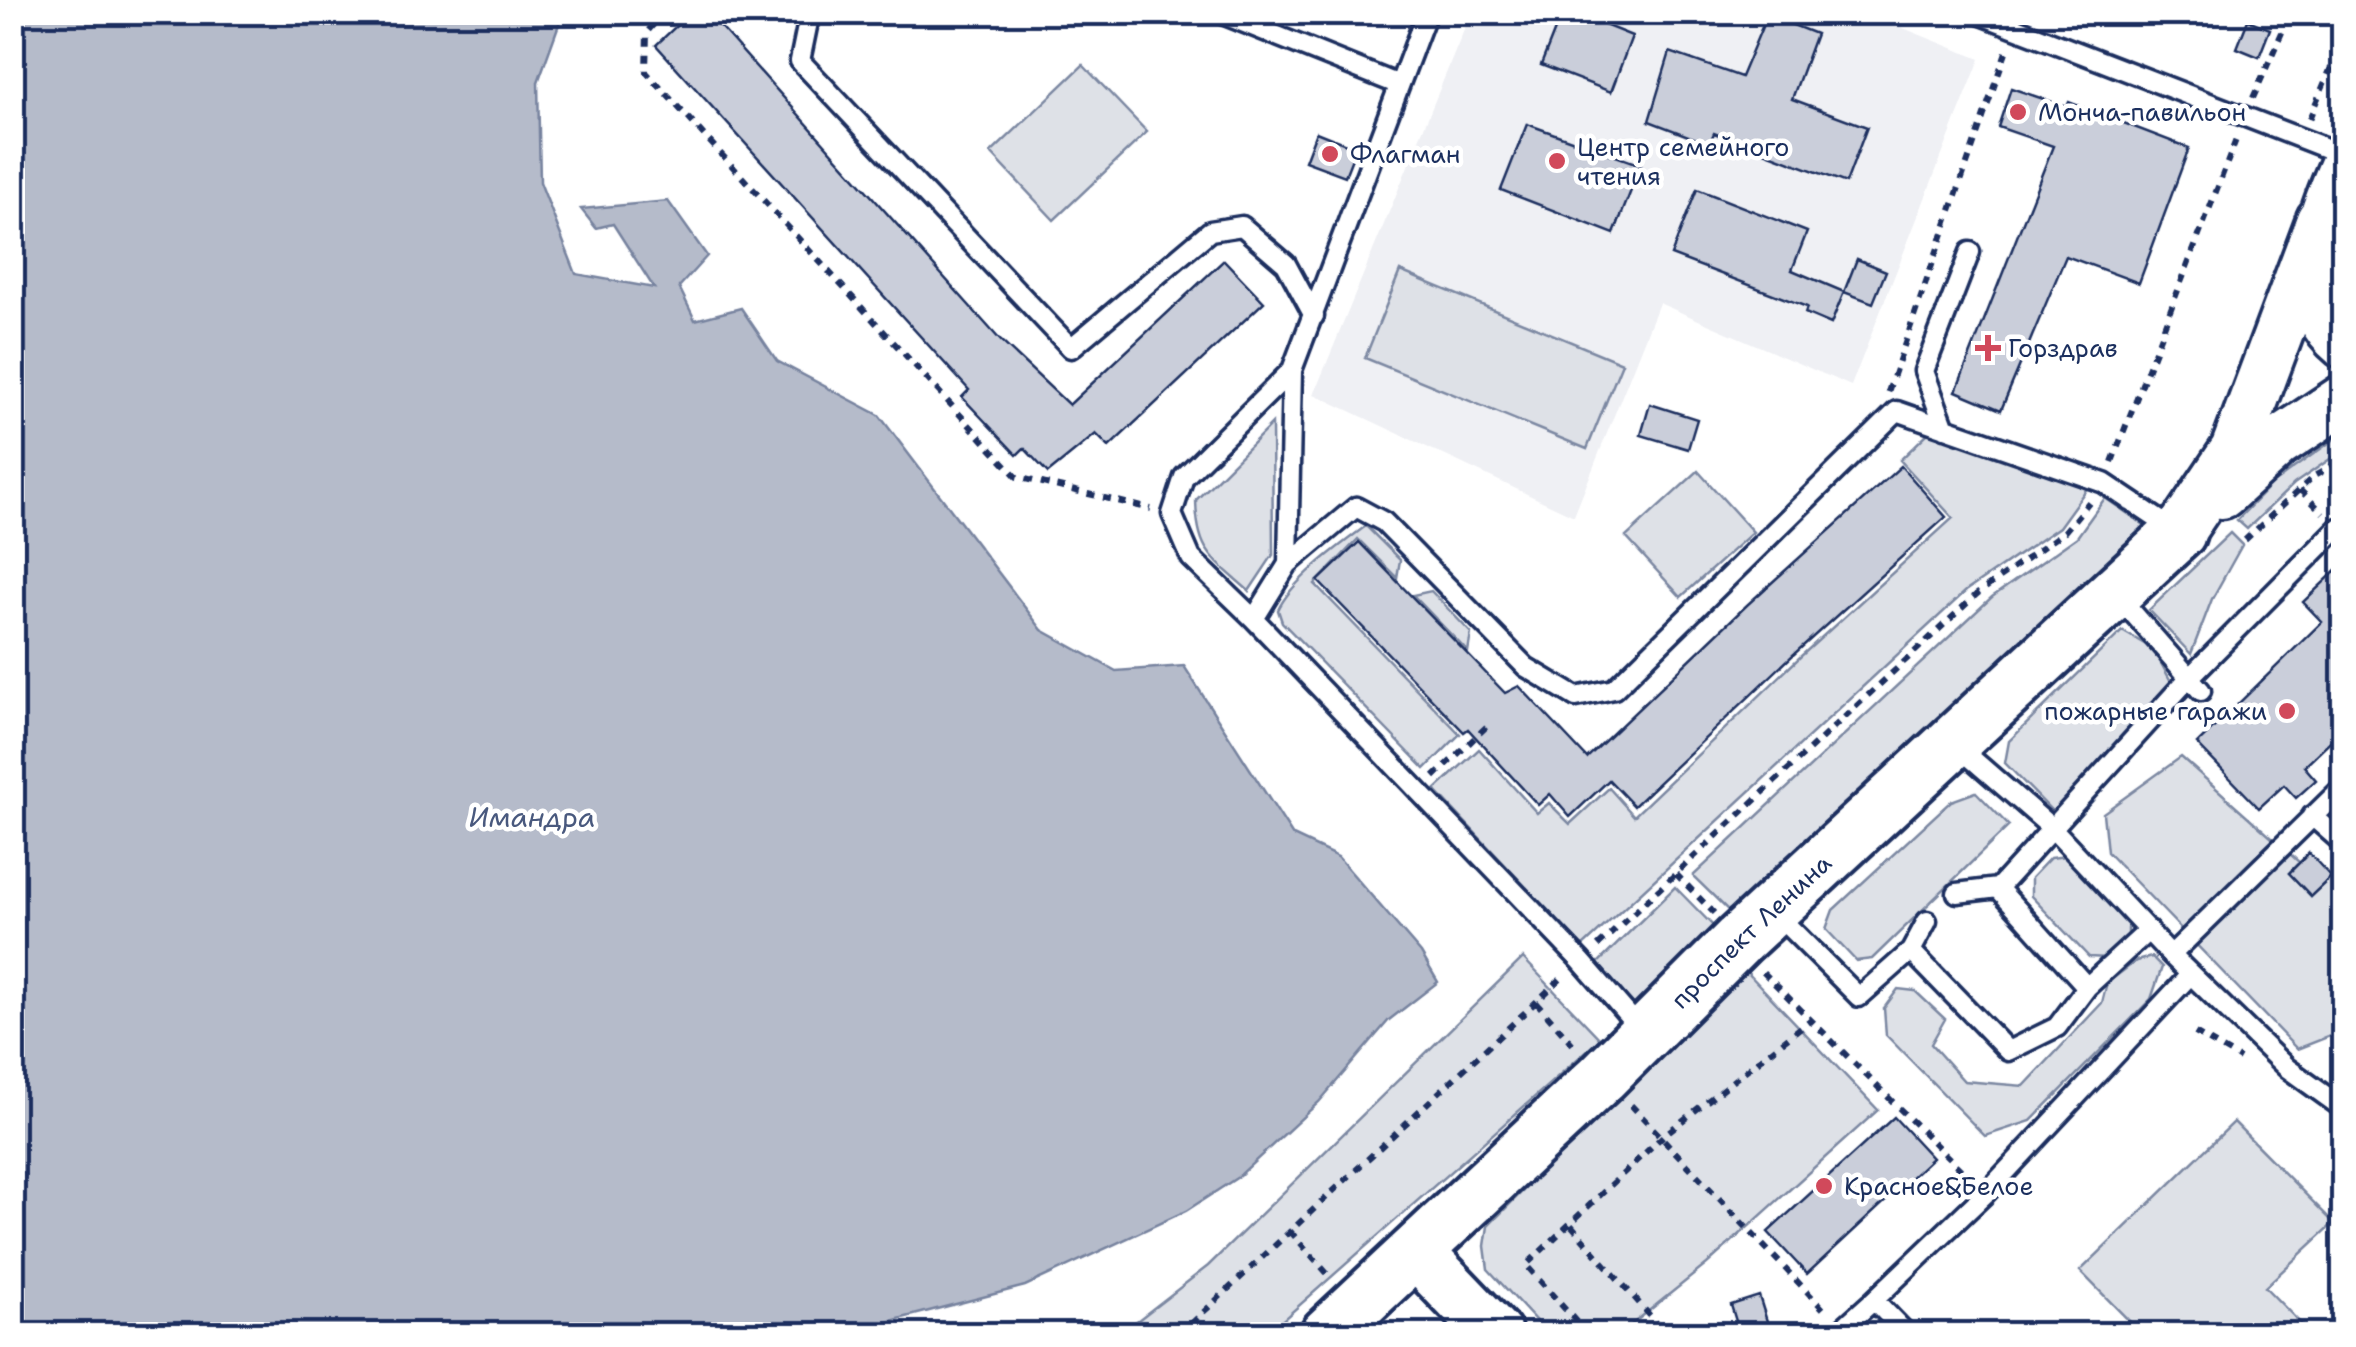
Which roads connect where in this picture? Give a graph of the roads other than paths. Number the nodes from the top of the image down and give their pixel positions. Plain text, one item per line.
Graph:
1 (810, 12) edge
2 (1216, 12) edge
3 (1427, 12) edge
4 (1974, 12) edge
5 (1397, 84) junction
6 (2344, 155) edge
7 (2344, 166) edge
8 (2321, 220) junction
9 (1970, 252) dead end
10 (1314, 316) junction
11 (2344, 344) edge
12 (1292, 370) junction
13 (2344, 399) edge
14 (1945, 428) junction
15 (2178, 533) junction
16 (2344, 534) edge
17 (1288, 564) junction
18 (2114, 592) junction
19 (1254, 619) junction
20 (2194, 685) junction
21 (1953, 742) junction
22 (2344, 786) edge
23 (2312, 816) junction
24 (2053, 829) junction
25 (2344, 844) edge
26 (1998, 888) junction
27 (1957, 893) dead end
28 (1927, 922) dead end
29 (1755, 924) junction
30 (2149, 930) junction
31 (1912, 951) junction
32 (2171, 955) junction
33 (2190, 975) junction
34 (2086, 987) junction
35 (1645, 1034) junction
36 (2344, 1110) edge
37 (1416, 1252) junction
38 (1874, 1300) junction
39 (1839, 1332) edge
40 (1327, 1334) edge
41 (1494, 1334) edge
42 (1906, 1334) edge

1 - 10 lane
2 - 5 lane
3 - 5 lane
4 - 6 lane
5 - 10 lane
7 - 8 main road
8 - 11 main road
8 - 15 main road, проспект Ленина
9 - 14 lane
10 - 12 lane
12 - 17 lane
12 - 19 lane
13 - 15 main road, проспект Ленина
14 - 15 lane
14 - 17 lane
15 - 18 main road, проспект Ленина
16 - 20 lane
17 - 19 lane
18 - 20 lane
18 - 21 main road, проспект Ленина
19 - 35 lane
20 - 24 lane
21 - 24 lane
21 - 29 main road, проспект Ленина
22 - 23 lane
23 - 25 lane
23 - 32 lane
24 - 26 lane
24 - 30 lane
26 - 27 lane
26 - 34 lane
28 - 31 lane
29 - 31 lane
29 - 35 main road, проспект Ленина
30 - 32 lane
30 - 34 lane
31 - 34 lane
32 - 33 lane
33 - 36 lane
33 - 38 lane
35 - 37 main road, проспект Ленина
37 - 40 main road, проспект Ленина
37 - 41 main road
38 - 39 lane
38 - 42 lane

